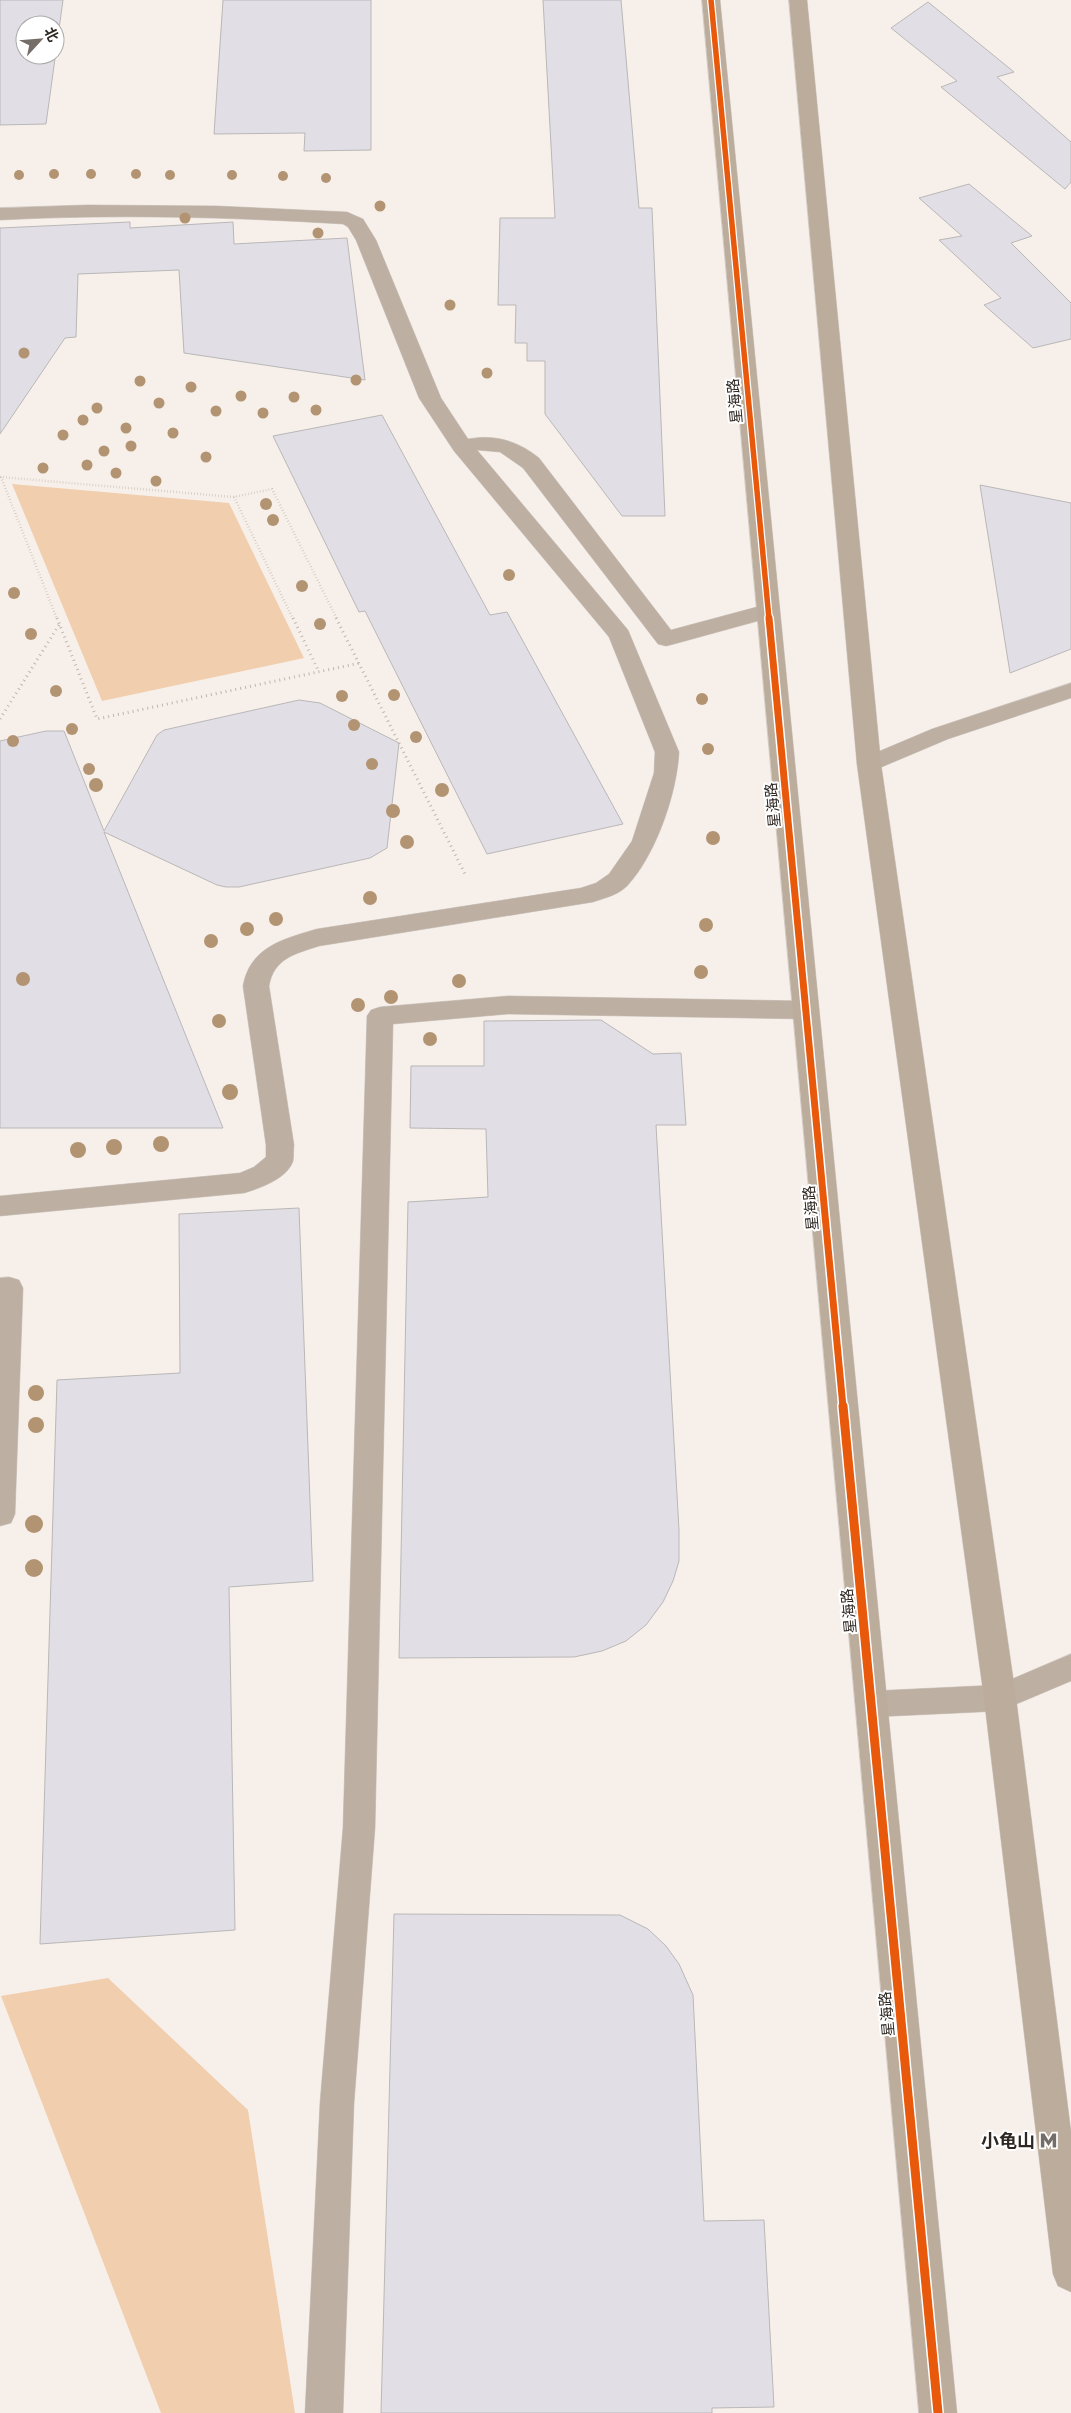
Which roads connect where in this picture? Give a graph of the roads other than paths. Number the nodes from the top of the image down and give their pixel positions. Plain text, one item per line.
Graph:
1 (710, 0) edge
2 (798, 0) edge
3 (0, 214) edge
4 (462, 446) junction
5 (768, 611) junction
6 (1067, 698) edge
7 (869, 764) junction
8 (806, 1010) junction
9 (0, 1206) edge
10 (0, 1289) edge
11 (0, 1514) edge
12 (1071, 1667) edge
13 (1000, 1698) junction
14 (872, 1704) junction
15 (1071, 2274) edge
16 (324, 2413) edge
17 (938, 2413) edge

1 - 5 street, 星海路
2 - 7 street
3 - 4 street
4 - 5 street
4 - 9 street
5 - 8 street, 星海路
6 - 7 street
7 - 13 street
8 - 14 street, 星海路
8 - 16 street
10 - 11 street
12 - 13 street
13 - 14 street
13 - 15 street
14 - 17 street, 星海路

